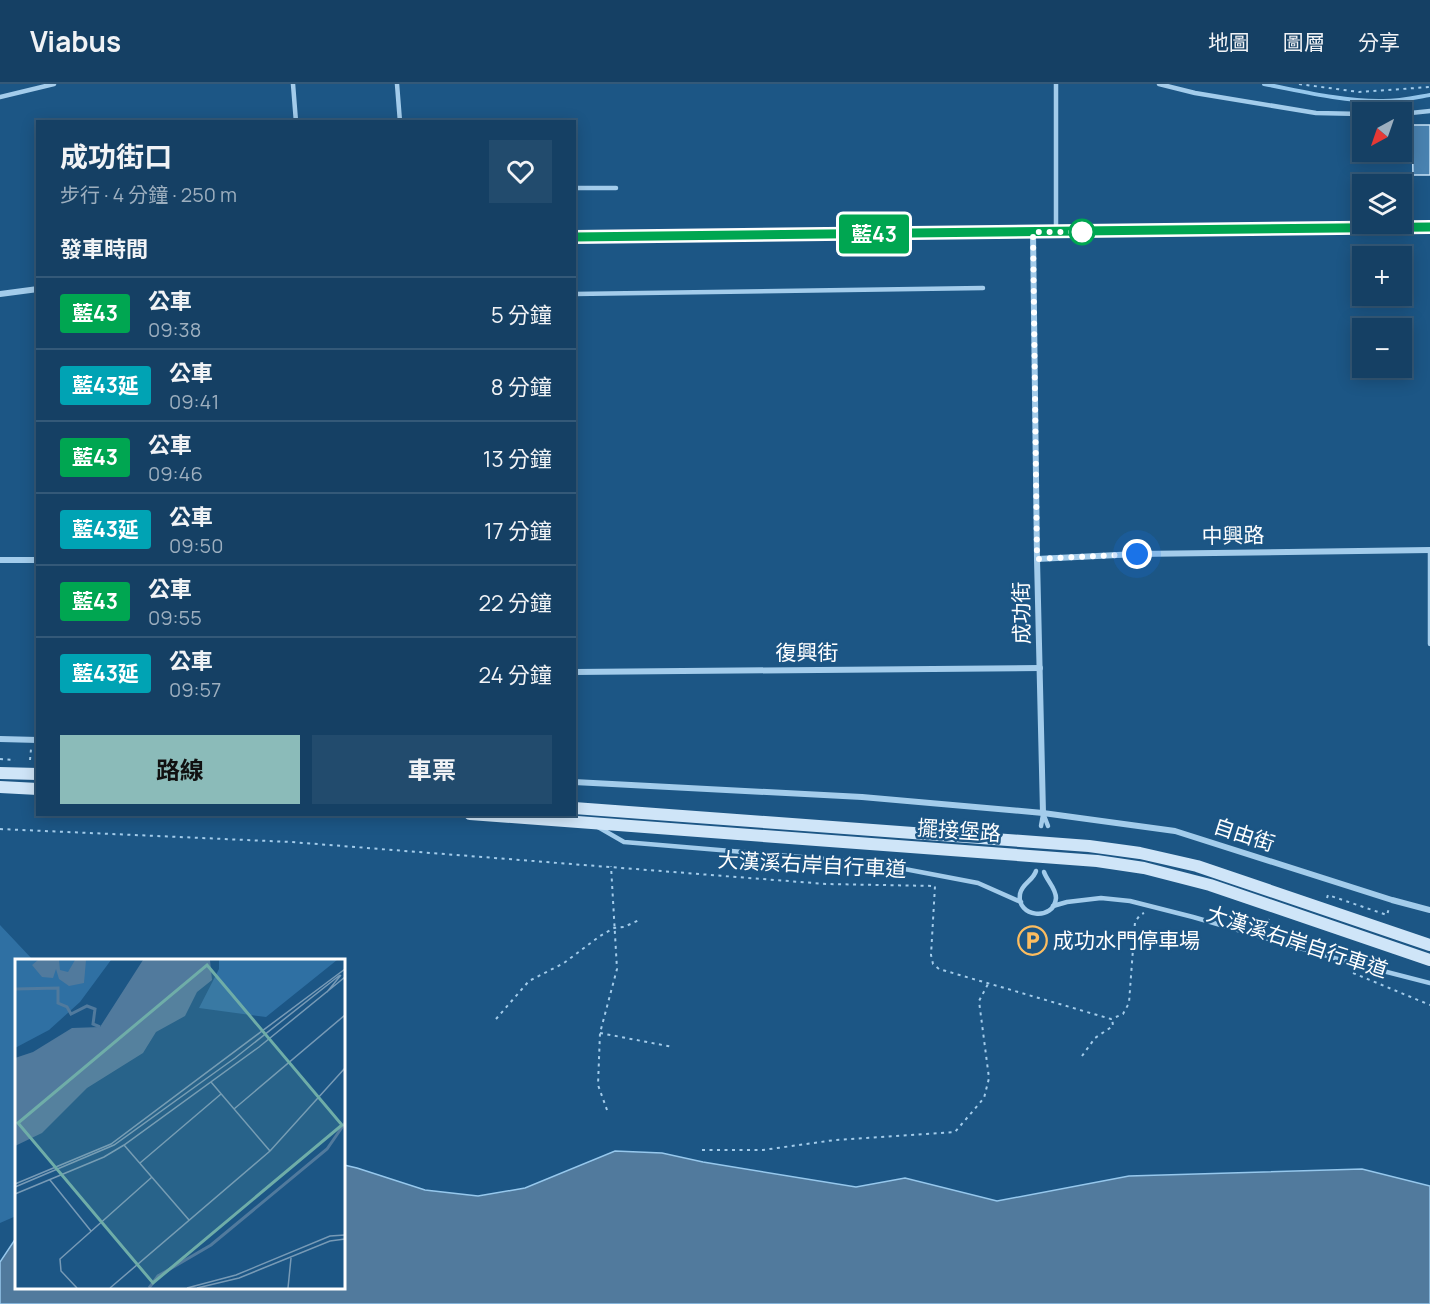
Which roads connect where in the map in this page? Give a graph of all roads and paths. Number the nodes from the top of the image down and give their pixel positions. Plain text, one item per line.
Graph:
1 (54, 84) edge
2 (293, 84) edge
3 (397, 84) edge
4 (1056, 84) edge
5 (1159, 84) edge
6 (1299, 84) edge
7 (1430, 87) edge
8 (0, 97) edge
9 (1430, 111) edge
10 (1352, 112) edge
11 (1412, 113) edge
12 (296, 120) edge
13 (400, 120) edge
14 (576, 188) edge
15 (616, 188) dead end
16 (1430, 227) edge
17 (1033, 232) junction
18 (1056, 232) junction
19 (576, 237) edge
20 (983, 288) dead end
21 (36, 289) edge
22 (0, 294) edge
23 (576, 294) edge
24 (1430, 550) edge
25 (1037, 559) junction
26 (0, 560) edge
27 (36, 560) edge
28 (1430, 644) edge
29 (1040, 668) junction
30 (576, 672) edge
31 (0, 739) edge
32 (36, 740) edge
33 (1, 759) edge
34 (10, 760) dead end
35 (0, 773) edge
36 (36, 774) edge
37 (576, 782) edge
38 (0, 787) edge
39 (36, 789) edge
40 (576, 808) edge
41 (1043, 813) junction
42 (497, 816) edge
43 (591, 823) junction
44 (1041, 826) dead end
45 (1048, 826) dead end
46 (0, 829) edge
47 (611, 866) junction
48 (1036, 871) dead end
49 (1044, 872) dead end
50 (1328, 895) dead end
51 (1021, 902) junction
52 (1053, 906) junction
53 (1430, 910) edge
54 (1148, 912) dead end
55 (1387, 915) dead end
56 (639, 920) dead end
57 (1269, 920) dead end
58 (614, 928) junction
59 (1304, 937) dead end
60 (1430, 945) edge
61 (1430, 960) edge
62 (1347, 971) dead end
63 (1430, 983) edge
64 (988, 984) junction
65 (1430, 1005) edge
66 (1113, 1018) junction
67 (495, 1019) dead end
68 (600, 1033) junction
69 (673, 1047) dead end
70 (1082, 1056) dead end
71 (607, 1110) dead end
72 (702, 1150) dead end

1 - 8 lane
2 - 12 lane
3 - 13 lane
4 - 18 lane
5 - 10 lane
6 - 7 path
9 - 11 lane
14 - 15 lane
16 - 18 street
17 - 18 street
17 - 19 street
17 - 25 street, 成功街
20 - 23 lane
21 - 22 street
24 - 25 street, 中興路
24 - 28 lane
25 - 29 street, 成功街
26 - 27 street
29 - 30 street, 復興街
29 - 41 street, 成功街
31 - 32 street
33 - 34 path
35 - 36 street
37 - 41 street, 自由街
38 - 39 street
40 - 60 street, 擺接堡路
41 - 44 lane, 成功街
41 - 45 lane, 成功街
41 - 53 street, 自由街
42 - 43 street, 擺接堡路
43 - 51 lane
43 - 61 street, 擺接堡路
46 - 47 path, 大漢溪右岸自行車道
47 - 58 path
47 - 64 path, 大漢溪右岸自行車道
48 - 51 lane
49 - 52 lane
50 - 55 path
51 - 52 lane
52 - 63 lane
54 - 66 path
56 - 58 path
57 - 59 path
58 - 67 path
58 - 68 path
62 - 65 path, 大漢溪右岸自行車道
64 - 66 path, 大漢溪右岸自行車道
64 - 72 path
66 - 70 path
68 - 69 path
68 - 71 path

